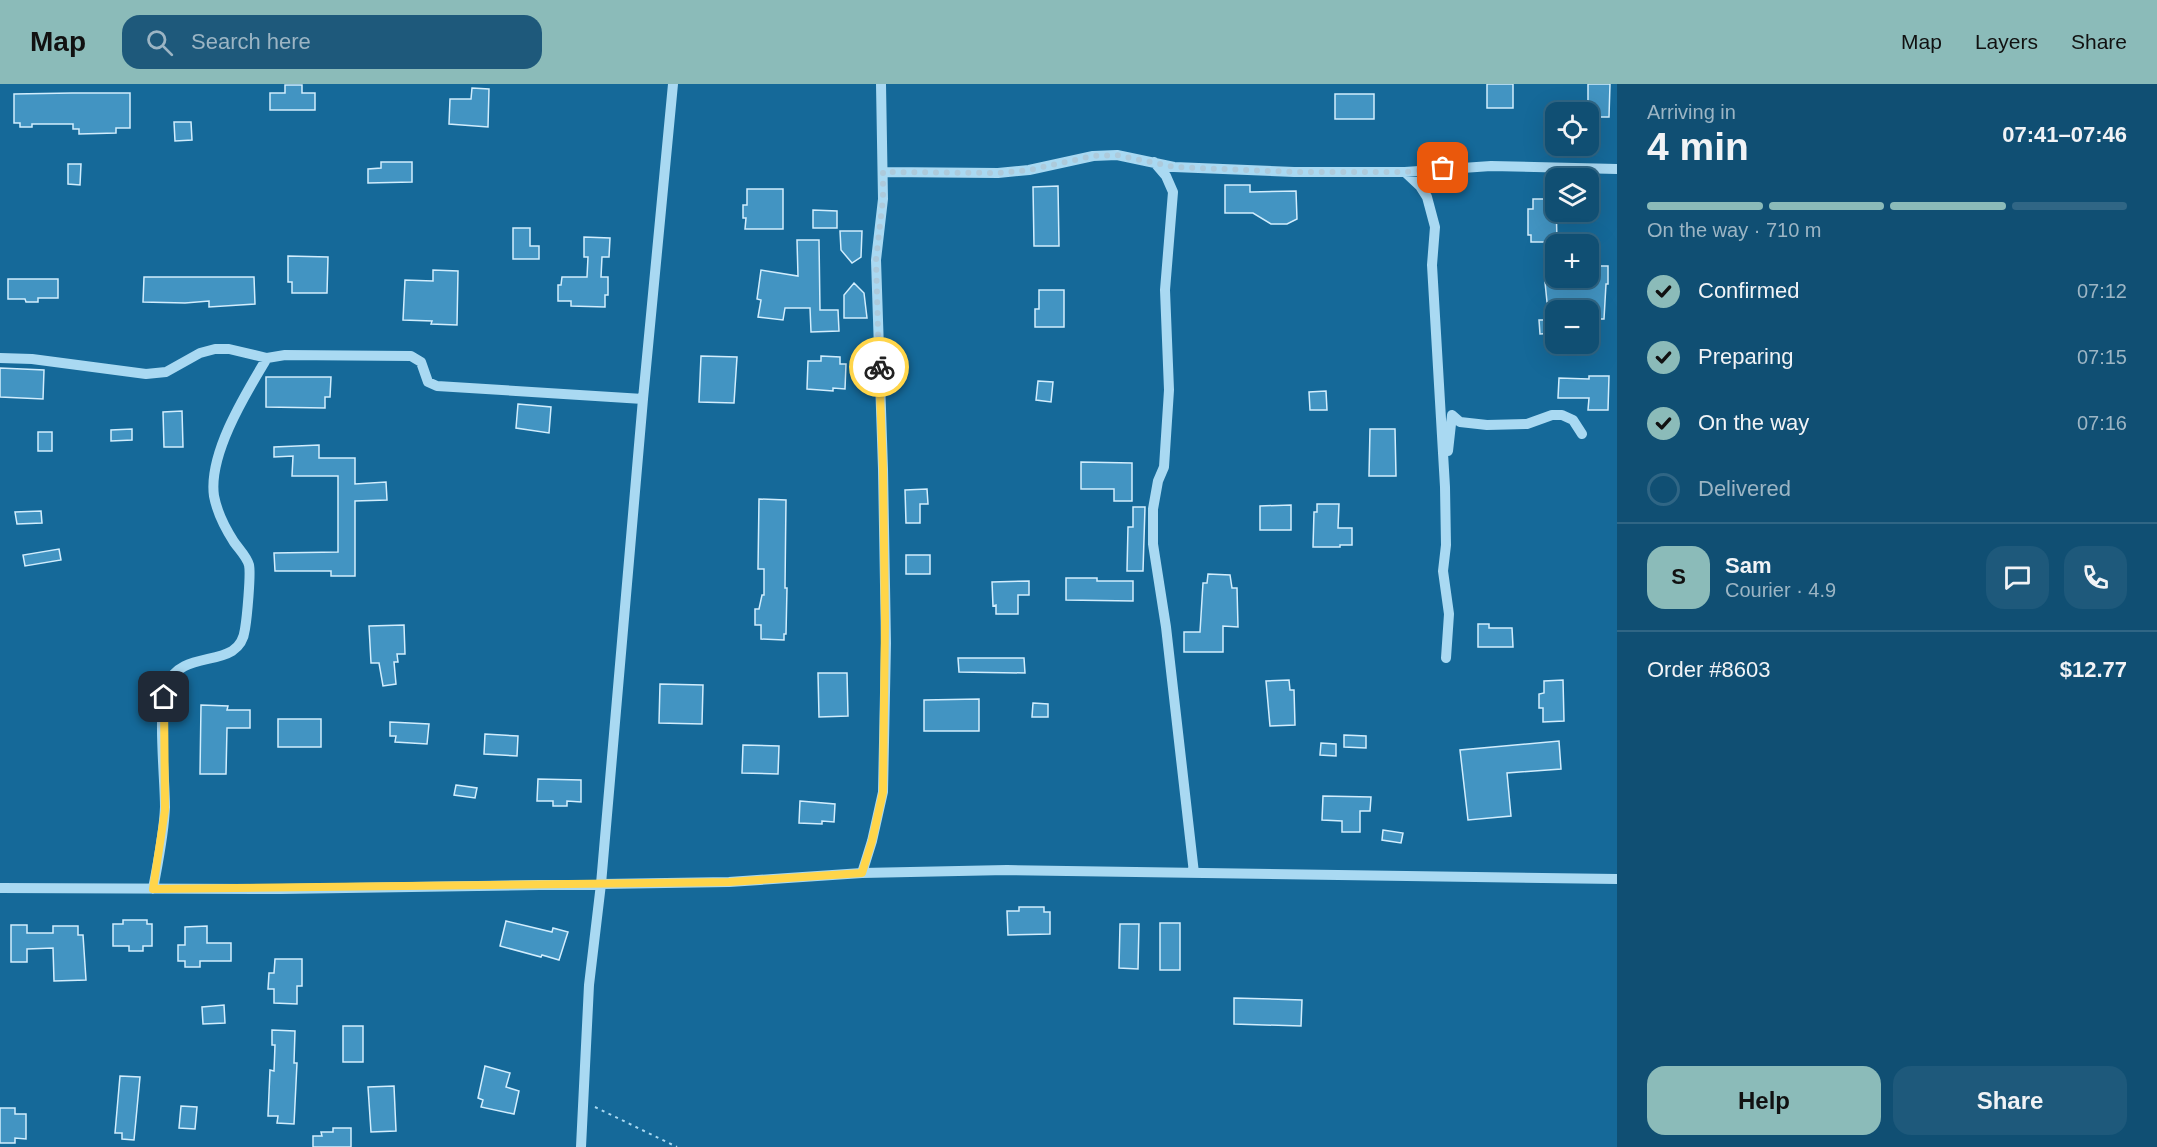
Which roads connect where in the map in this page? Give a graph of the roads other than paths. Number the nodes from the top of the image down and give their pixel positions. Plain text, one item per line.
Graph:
1 (673, 84) edge
2 (881, 84) edge
3 (1154, 162) junction
4 (1617, 169) edge
5 (883, 172) junction
6 (1405, 172) junction
7 (0, 358) edge
8 (267, 358) junction
9 (643, 399) junction
10 (1582, 434) dead end
11 (1445, 487) junction
12 (1446, 658) dead end
13 (862, 873) junction
14 (1194, 873) junction
15 (1617, 879) edge
16 (601, 884) junction
17 (0, 888) edge
18 (153, 889) junction
19 (580, 1147) edge

1 - 9 street
2 - 5 street
3 - 5 street
3 - 6 street
3 - 14 street
4 - 6 street
5 - 13 street
6 - 11 street
7 - 8 street
8 - 9 street
8 - 18 street
9 - 16 street
10 - 11 street
11 - 12 street
13 - 14 street
13 - 16 street
14 - 15 street
16 - 18 street
16 - 19 street
17 - 18 street

